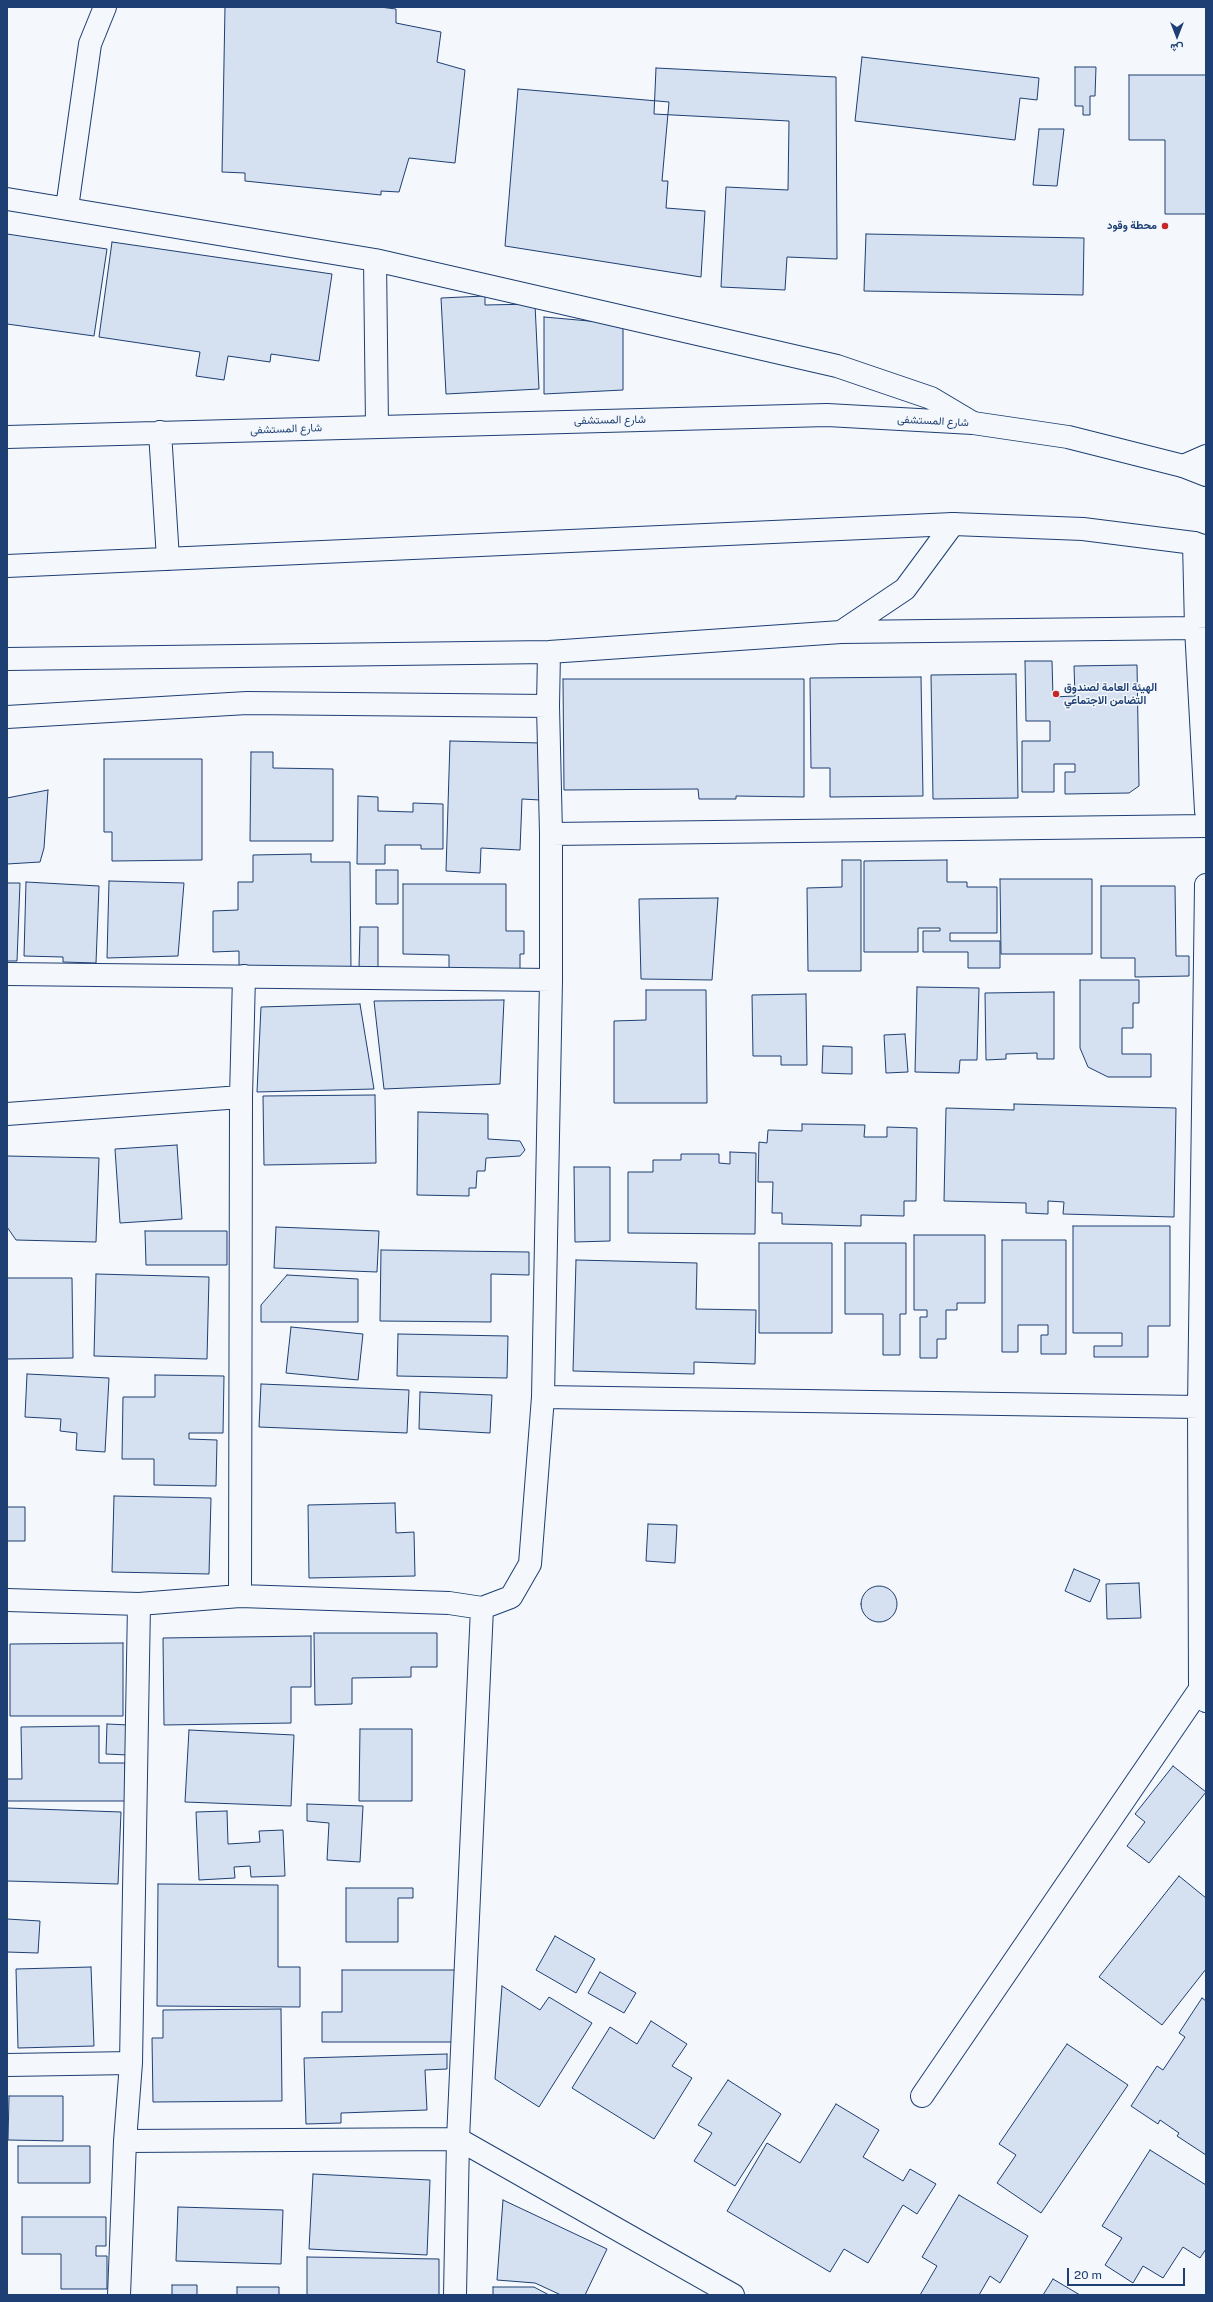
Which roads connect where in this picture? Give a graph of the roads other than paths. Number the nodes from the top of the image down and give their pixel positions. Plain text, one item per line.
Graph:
1 (105, 7) edge
2 (7, 199) edge
3 (67, 208) junction
4 (375, 260) junction
5 (973, 423) junction
6 (377, 426) junction
7 (160, 432) junction
8 (7, 437) edge
9 (1206, 456) edge
10 (1182, 466) junction
11 (1206, 475) edge
12 (953, 524) junction
13 (1200, 545) edge
14 (168, 559) junction
15 (7, 566) edge
16 (1196, 628) junction
17 (841, 632) junction
18 (549, 652) junction
19 (7, 659) edge
20 (548, 706) junction
21 (7, 717) edge
22 (1206, 811) edge
23 (1206, 826) edge
24 (551, 834) junction
25 (1206, 886) edge
26 (7, 974) edge
27 (244, 976) junction
28 (551, 980) junction
29 (241, 1098) junction
30 (7, 1114) edge
31 (543, 1397) junction
32 (1199, 1406) junction
33 (240, 1596) junction
34 (7, 1600) edge
35 (139, 1604) junction
36 (482, 1608) junction
37 (1203, 1696) edge
38 (131, 2063) junction
39 (7, 2065) edge
40 (922, 2096) dead end
41 (458, 2139) junction
42 (125, 2141) junction
43 (119, 2295) edge
44 (455, 2295) edge
45 (733, 2295) edge

1 - 3 street
2 - 3 street
3 - 4 street
4 - 5 street
4 - 6 street
5 - 6 street, شارع المستشفى
5 - 10 street, شارع المستشفى
6 - 7 street, شارع المستشفى
7 - 8 street, شارع المستشفى
7 - 14 street
9 - 10 street
10 - 11 street, شارع المستشفى
12 - 13 street
12 - 14 street
12 - 17 street
13 - 16 street
14 - 15 street
16 - 17 street
16 - 22 street
17 - 18 street
18 - 19 street
18 - 20 street
20 - 21 street
20 - 24 street
23 - 24 street
24 - 28 street
25 - 32 street
26 - 27 street
27 - 28 street
27 - 29 street
28 - 31 street
29 - 30 street
29 - 33 street
31 - 32 street
31 - 36 street
32 - 37 street
33 - 35 street
33 - 36 street
34 - 35 street
35 - 38 street
36 - 41 street
37 - 40 street
38 - 39 street
38 - 42 street
41 - 42 street
41 - 44 street
41 - 45 street
42 - 43 street

